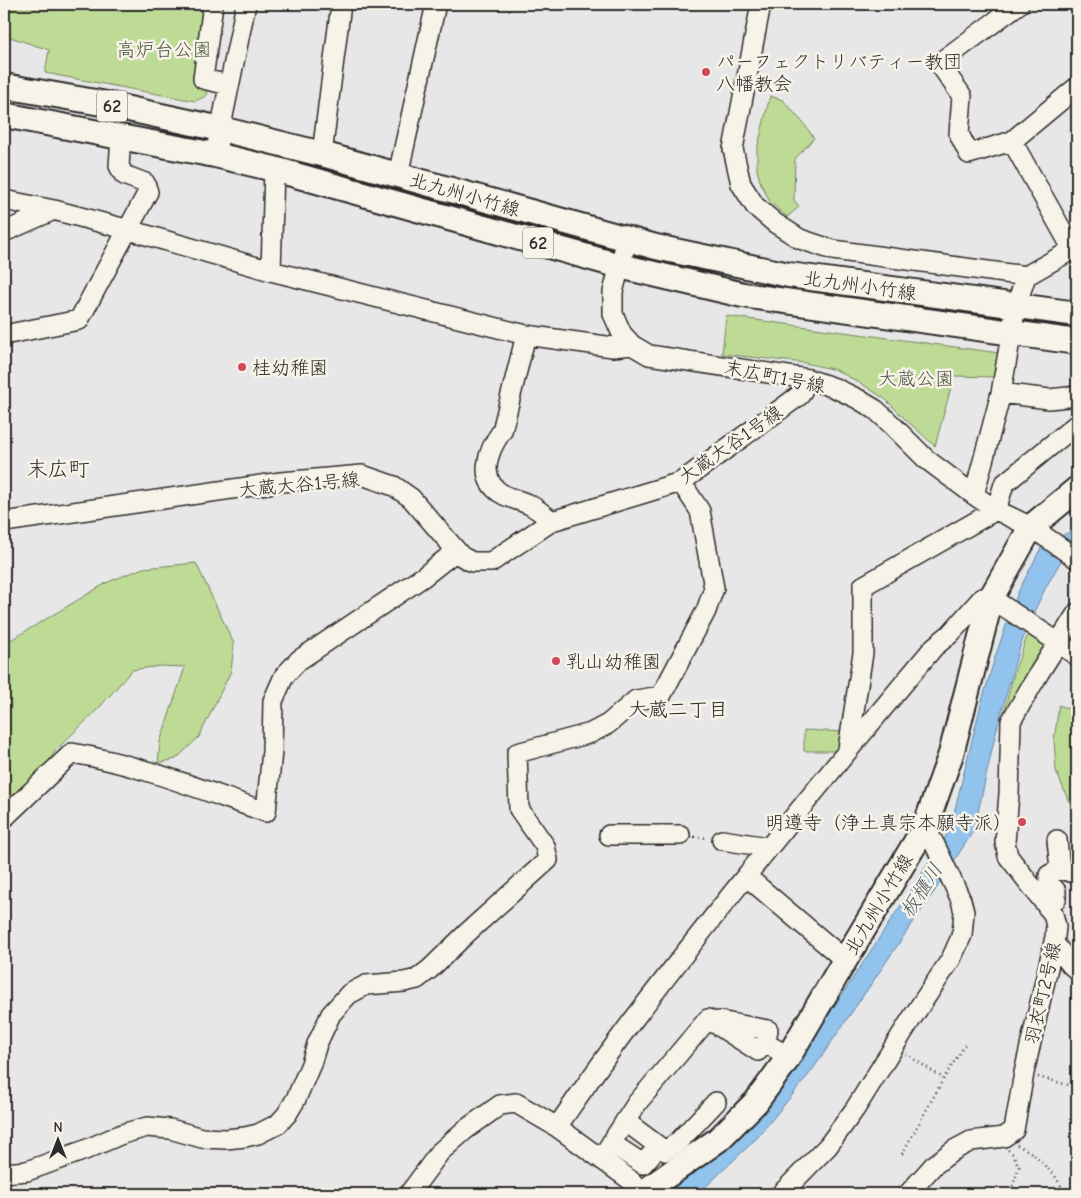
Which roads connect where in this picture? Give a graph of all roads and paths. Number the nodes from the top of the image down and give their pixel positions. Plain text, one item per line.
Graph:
1 (213, 4) edge
2 (246, 4) edge
3 (342, 4) edge
4 (436, 4) edge
5 (761, 4) edge
6 (1019, 4) edge
7 (229, 85) junction
8 (4, 86) edge
9 (1077, 87) edge
10 (4, 115) edge
11 (220, 129) junction
12 (121, 137) junction
13 (1012, 141) junction
14 (322, 154) junction
15 (215, 156) junction
16 (274, 169) junction
17 (398, 175) junction
18 (4, 200) edge
19 (54, 210) junction
20 (129, 230) junction
21 (4, 232) edge
22 (627, 239) junction
23 (1075, 249) edge
24 (620, 266) junction
25 (270, 270) junction
26 (1026, 276) junction
27 (1016, 306) junction
28 (1077, 314) edge
29 (1011, 333) junction
30 (4, 335) edge
31 (526, 335) junction
32 (1077, 342) edge
33 (632, 345) junction
34 (808, 379) junction
35 (1001, 393) junction
36 (1077, 396) edge
37 (1077, 424) edge
38 (681, 482) junction
39 (1077, 489) edge
40 (974, 495) junction
41 (996, 510) junction
42 (4, 522) edge
43 (552, 522) junction
44 (1038, 532) junction
45 (456, 551) junction
46 (1077, 559) edge
47 (997, 602) junction
48 (1077, 613) edge
49 (1059, 642) junction
50 (1077, 656) edge
51 (847, 750) junction
52 (4, 818) edge
53 (609, 835) dead end
54 (680, 835) joint
55 (930, 836) junction
56 (722, 840) joint
57 (1057, 840) dead end
58 (768, 847) junction
59 (1069, 872) edge
60 (746, 876) junction
61 (1047, 907) junction
62 (1054, 943) junction
63 (845, 960) junction
64 (1077, 970) edge
65 (966, 1043) dead end
66 (894, 1047) junction
67 (788, 1056) junction
68 (1024, 1073) junction
69 (944, 1078) junction
70 (1077, 1087) edge
71 (716, 1102) dead end
72 (625, 1121) junction
73 (557, 1126) junction
74 (997, 1137) junction
75 (658, 1147) junction
76 (606, 1151) junction
77 (902, 1154) dead end
78 (4, 1173) edge
79 (409, 1194) edge
80 (642, 1194) edge
81 (781, 1194) edge
82 (908, 1194) edge
83 (1010, 1194) edge
84 (1066, 1194) edge

1 - 7 street
2 - 7 street
3 - 14 street
4 - 17 street
5 - 26 street
6 - 13 street
7 - 11 street
8 - 11 main road, 北九州小竹線 / 62
9 - 13 street
10 - 12 main road, 北九州小竹線 / 62
11 - 14 main road, 北九州小竹線 / 62
11 - 15 street
12 - 15 main road, 北九州小竹線 / 62
12 - 20 street
13 - 23 street
14 - 17 main road, 北九州小竹線 / 62
15 - 16 main road, 北九州小竹線 / 62
16 - 24 main road, 北九州小竹線 / 62
16 - 25 street
17 - 22 main road, 北九州小竹線 / 62
18 - 19 street
19 - 20 street
19 - 21 street
20 - 25 street
20 - 30 street
22 - 24 street, 末広町1号線
22 - 27 main road, 北九州小竹線 / 62
23 - 26 street
24 - 29 main road, 北九州小竹線 / 62
24 - 33 street, 末広町1号線
25 - 31 street
26 - 27 street
27 - 28 main road, 北九州小竹線 / 62
27 - 29 street
29 - 32 main road, 北九州小竹線 / 62
29 - 35 street
31 - 33 street
31 - 43 street
33 - 34 street, 末広町1号線
34 - 38 street, 大蔵大谷1号線
34 - 40 street, 末広町1号線
35 - 36 street
35 - 40 street
37 - 41 street
38 - 43 street, 大蔵大谷1号線
38 - 78 street
39 - 44 main road, 北九州小竹線
40 - 41 street, 末広町1号線
41 - 44 street, 末広町1号線
41 - 51 street
42 - 45 street, 大蔵大谷1号線
43 - 45 street, 大蔵大谷1号線
44 - 46 street, 末広町1号線
44 - 47 main road, 北九州小竹線
45 - 52 street
47 - 49 street
47 - 51 street
47 - 55 main road, 北九州小竹線
48 - 49 street, 羽衣町2号線
49 - 50 street
49 - 61 street, 羽衣町2号線
51 - 58 street
53 - 54 street
54 - 56 path
55 - 63 main road, 北九州小竹線
55 - 66 street
56 - 58 street
57 - 59 street
58 - 60 street
59 - 61 street
60 - 63 street
60 - 73 street
61 - 62 street, 羽衣町2号線
62 - 64 street
62 - 68 street, 羽衣町2号線
63 - 67 main road, 北九州小竹線
65 - 69 path
66 - 69 path
66 - 81 street
67 - 72 street
67 - 80 main road, 北九州小竹線
68 - 70 path
68 - 74 street, 羽衣町2号線
69 - 77 path
71 - 75 street
72 - 75 street
72 - 76 street
73 - 76 street
73 - 79 street
74 - 82 street
74 - 83 path
74 - 84 path
75 - 76 street
76 - 80 street

